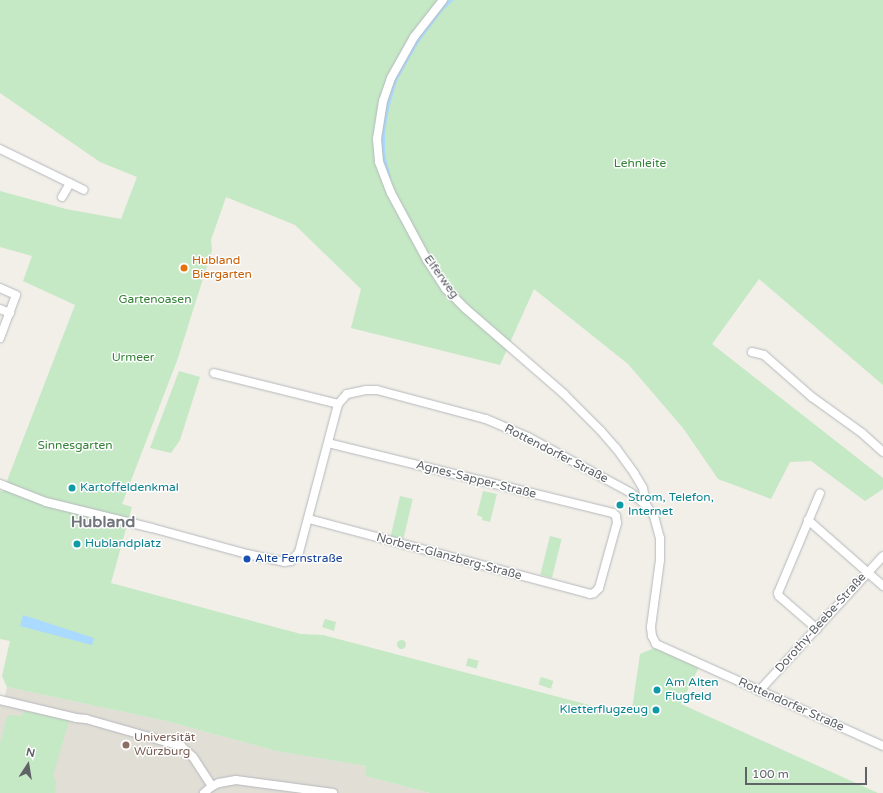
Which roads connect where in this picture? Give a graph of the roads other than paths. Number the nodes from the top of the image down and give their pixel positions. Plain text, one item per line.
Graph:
1 (443, 0) edge
2 (0, 149) edge
3 (70, 183) junction
4 (84, 190) dead end
5 (62, 197) dead end
6 (0, 288) edge
7 (0, 309) edge
8 (10, 314) junction
9 (0, 338) edge
10 (752, 352) dead end
11 (214, 373) dead end
12 (338, 404) junction
13 (328, 443) junction
14 (883, 452) edge
15 (0, 484) edge
16 (820, 493) dead end
17 (646, 505) junction
18 (309, 519) junction
19 (808, 520) junction
20 (883, 556) edge
21 (868, 572) junction
22 (883, 586) edge
23 (590, 594) joint
24 (817, 628) junction
25 (759, 691) junction
26 (0, 700) edge
27 (883, 746) edge
28 (212, 786) junction
29 (305, 791) edge
30 (204, 793) edge
31 (333, 793) edge

1 - 17 street, Elferweg
2 - 3 street
3 - 4 street
3 - 5 street
6 - 8 street
7 - 8 street
8 - 9 street
10 - 14 street
11 - 12 street
12 - 13 street
12 - 17 street, Rottendorfer Straße
13 - 18 street
13 - 23 street, Agnes-Sapper-Straße
15 - 18 street
16 - 19 street
17 - 25 street, Rottendorfer Straße
18 - 23 street, Norbert-Glanzberg-Straße
19 - 21 street
19 - 24 street
20 - 21 street, Dorothy-Beebe-Straße
21 - 22 street
21 - 24 street, Dorothy-Beebe-Straße
24 - 25 street, Dorothy-Beebe-Straße
25 - 27 street, Rottendorfer Straße
26 - 28 street
28 - 29 street
28 - 30 street
29 - 31 street

